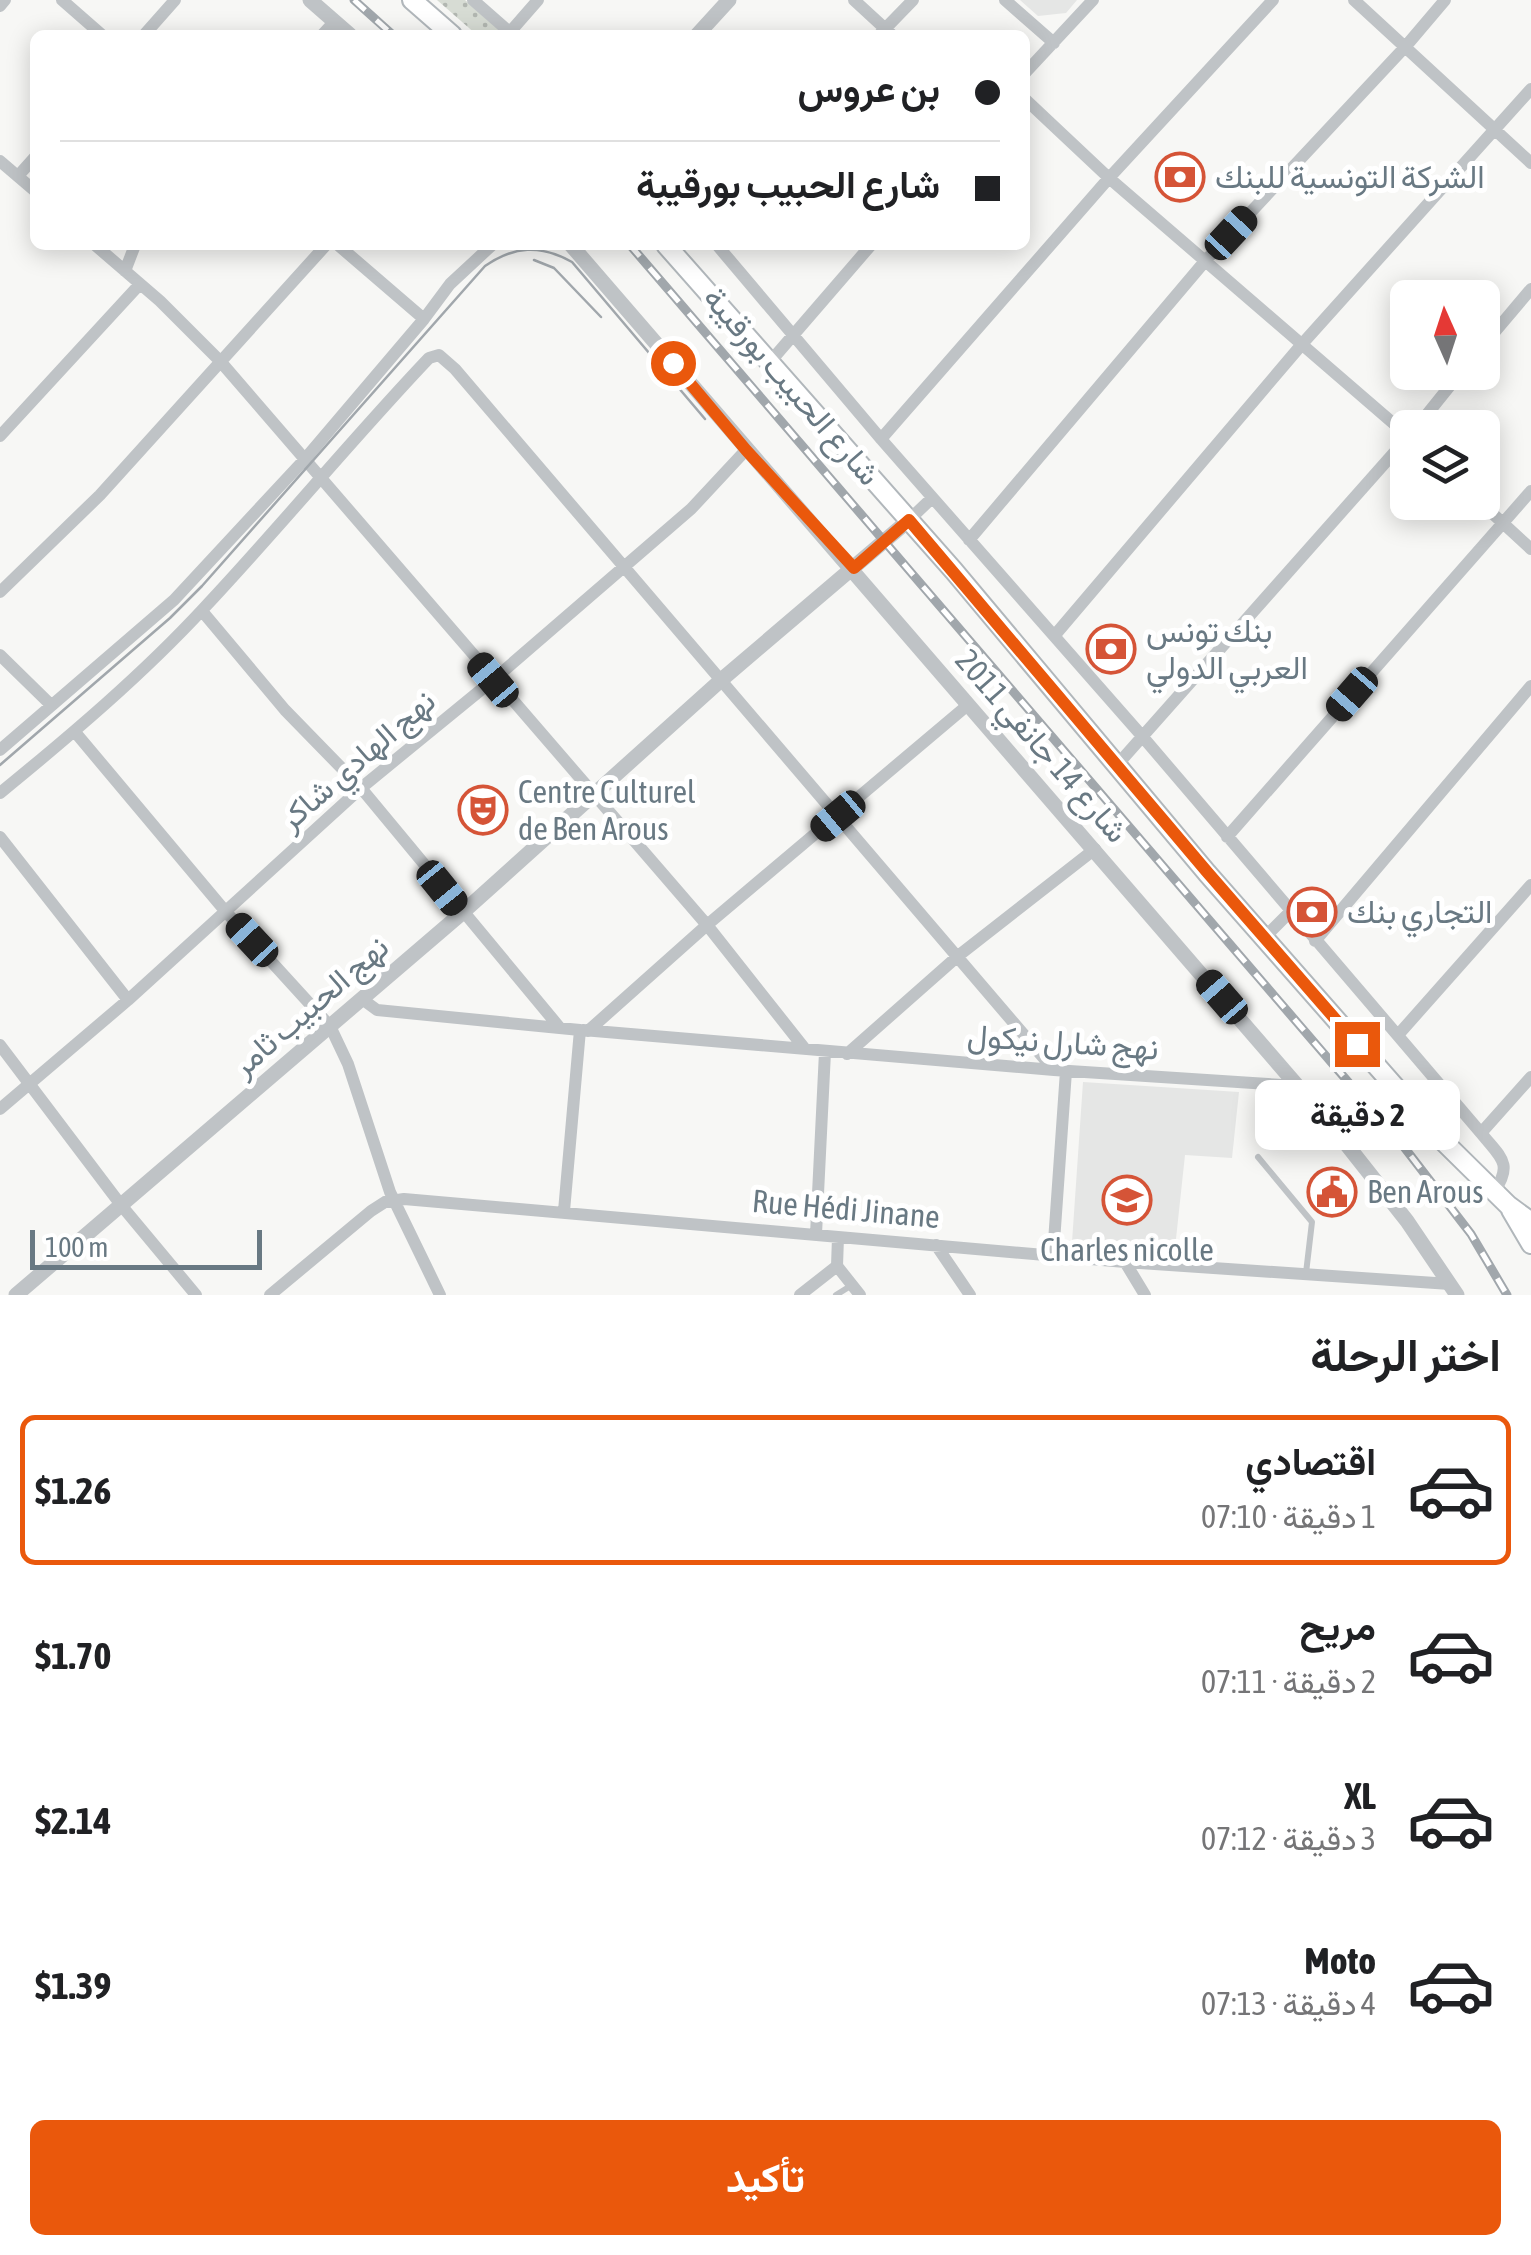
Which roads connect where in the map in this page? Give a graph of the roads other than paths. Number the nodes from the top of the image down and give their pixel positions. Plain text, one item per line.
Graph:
1 (5, 0) edge
2 (62, 0) edge
3 (175, 0) edge
4 (310, 0) edge
5 (412, 0) edge
6 (473, 0) edge
7 (538, 0) edge
8 (729, 0) edge
9 (854, 0) edge
10 (913, 0) edge
11 (1005, 0) edge
12 (1093, 0) edge
13 (1273, 0) edge
14 (1354, 0) edge
15 (1445, 0) edge
16 (0, 6) edge
17 (335, 22) junction
18 (96, 30) edge
19 (148, 30) edge
20 (327, 30) edge
21 (344, 30) edge
22 (446, 30) edge
23 (507, 30) edge
24 (515, 30) edge
25 (702, 30) edge
26 (883, 30) edge
27 (888, 30) edge
28 (1054, 44) junction
29 (1406, 46) junction
30 (1030, 68) edge
31 (1531, 90) edge
32 (1030, 104) edge
33 (1496, 131) junction
34 (0, 161) edge
35 (30, 163) edge
36 (1531, 163) edge
37 (18, 176) junction
38 (1109, 178) junction
39 (30, 187) edge
40 (101, 250) edge
41 (133, 250) edge
42 (321, 250) edge
43 (344, 250) edge
44 (487, 250) edge
45 (576, 250) edge
46 (670, 250) edge
47 (721, 250) edge
48 (867, 250) edge
49 (1206, 260) junction
50 (125, 272) junction
51 (140, 284) junction
52 (1531, 289) edge
53 (424, 319) junction
54 (1500, 326) edge
55 (794, 334) junction
56 (1303, 343) junction
57 (220, 361) junction
58 (770, 362) junction
59 (1447, 390) edge
60 (1431, 410) edge
61 (1390, 421) edge
62 (0, 436) edge
63 (881, 439) junction
64 (746, 450) junction
65 (1390, 457) edge
66 (305, 459) junction
67 (322, 478) junction
68 (1531, 491) edge
69 (932, 498) junction
70 (909, 520) junction
71 (1499, 520) edge
72 (1503, 524) junction
73 (969, 540) junction
74 (1531, 548) edge
75 (625, 565) junction
76 (854, 568) junction
77 (0, 592) edge
78 (202, 611) junction
79 (1055, 635) junction
80 (0, 655) edge
81 (493, 680) junction
82 (720, 682) junction
83 (1531, 686) edge
84 (969, 704) junction
85 (51, 705) junction
86 (75, 732) junction
87 (1142, 736) junction
88 (0, 750) edge
89 (1118, 764) junction
90 (362, 788) junction
91 (0, 793) edge
92 (594, 793) junction
93 (838, 816) junction
94 (0, 836) edge
95 (1227, 837) junction
96 (1094, 849) junction
97 (1531, 885) edge
98 (226, 912) junction
99 (1290, 912) junction
100 (462, 913) junction
101 (707, 925) junction
102 (1264, 938) junction
103 (1315, 941) junction
104 (958, 956) junction
105 (362, 999) junction
106 (128, 1000) junction
107 (330, 1026) junction
108 (560, 1028) junction
109 (584, 1030) junction
110 (1398, 1035) junction
111 (0, 1045) edge
112 (805, 1049) junction
113 (825, 1052) junction
114 (848, 1054) junction
115 (1060, 1071) junction
116 (1531, 1077) edge
117 (30, 1083) junction
118 (1298, 1086) junction
119 (0, 1109) edge
120 (1481, 1133) junction
121 (1258, 1158) dead end
122 (1501, 1198) junction
123 (394, 1200) junction
124 (121, 1204) junction
125 (564, 1211) junction
126 (1531, 1222) edge
127 (816, 1234) junction
128 (838, 1237) junction
129 (1531, 1244) edge
130 (936, 1245) junction
131 (1053, 1256) junction
132 (1125, 1262) junction
133 (837, 1266) junction
134 (1306, 1274) junction
135 (856, 1290) edge
136 (1454, 1290) edge
137 (16, 1295) edge
138 (196, 1295) edge
139 (270, 1295) edge
140 (440, 1295) edge
141 (800, 1295) edge
142 (836, 1295) edge
143 (970, 1295) edge
144 (1145, 1295) edge

1 - 16 street
2 - 18 street
3 - 19 street
4 - 17 street
5 - 22 main road
6 - 23 street
7 - 24 street
8 - 25 street
9 - 26 street
10 - 27 street
11 - 28 street
12 - 28 street
13 - 38 street
14 - 29 street
15 - 29 street
17 - 20 street
17 - 21 street
28 - 30 street
29 - 33 street
29 - 49 street
31 - 33 street
32 - 38 street
33 - 36 street
33 - 56 street
34 - 37 street
35 - 37 street
37 - 39 street
38 - 49 street
38 - 63 street
40 - 50 street
41 - 50 street
42 - 57 street
43 - 53 street
44 - 53 street
45 - 64 street, شارع 14 جانفي 2011
46 - 58 main road, شارع الحبيب بورقيبة
47 - 55 street
48 - 55 street
49 - 56 street
49 - 73 street
50 - 51 street
51 - 57 street
51 - 62 street
52 - 54 street
53 - 66 street
55 - 58 street
55 - 63 street
56 - 61 street
56 - 79 street
57 - 66 street
57 - 77 street
58 - 70 main road, شارع الحبيب بورقيبة
59 - 60 street
63 - 69 street
64 - 75 street, نهج الهادي شاكر
64 - 76 street, شارع 14 جانفي 2011
65 - 87 street
66 - 67 street
66 - 85 street
67 - 75 street
67 - 78 street
67 - 81 street
68 - 72 street
69 - 70 street
69 - 73 street
70 - 76 street, نهج الحبيب ثامر
70 - 89 main road, شارع الحبيب بورقيبة
71 - 72 street
72 - 74 street
72 - 95 street
73 - 79 street
75 - 81 street, نهج الهادي شاكر
75 - 82 street
76 - 82 street, نهج الحبيب ثامر
76 - 84 street, شارع 14 جانفي 2011
78 - 86 street
78 - 90 street
79 - 87 street
80 - 85 street
81 - 90 street, نهج الهادي شاكر
81 - 92 street
82 - 92 street, نهج الحبيب ثامر
82 - 93 street
83 - 103 street
84 - 93 street
84 - 96 street, شارع 14 جانفي 2011
85 - 88 street
86 - 91 street
86 - 98 street
87 - 89 street
87 - 95 street
89 - 102 main road, شارع الحبيب بورقيبة
90 - 98 street, نهج الهادي شاكر
90 - 100 street
92 - 100 street, نهج الحبيب ثامر
92 - 101 street
93 - 101 street
93 - 104 street
94 - 106 street
95 - 99 street
96 - 104 street
96 - 118 street, شارع 14 جانفي 2011
97 - 110 street
98 - 106 street, نهج الهادي شاكر
98 - 107 street
99 - 102 street
99 - 103 street
100 - 105 street, نهج الحبيب ثامر
100 - 108 street
101 - 109 street
101 - 112 street
102 - 122 main road, شارع الحبيب بورقيبة
103 - 110 street
104 - 114 street
104 - 115 street
105 - 107 street, نهج الحبيب ثامر
105 - 108 street, نهج شارل نيكول
106 - 117 street, نهج الهادي شاكر
107 - 123 street
107 - 124 street, نهج الحبيب ثامر
108 - 109 street, نهج شارل نيكول
109 - 112 street, نهج شارل نيكول
109 - 125 street
110 - 120 street
111 - 117 street
112 - 113 street, نهج شارل نيكول
113 - 114 street, نهج شارل نيكول
113 - 127 street
114 - 115 street, نهج شارل نيكول
115 - 118 street, نهج شارل نيكول
115 - 131 street
116 - 120 street
117 - 119 street, نهج الهادي شاكر
117 - 124 street
118 - 136 street, شارع 14 جانفي 2011
120 - 122 street
121 - 134 lane
122 - 126 main road, شارع الحبيب بورقيبة
122 - 129 main road, شارع الحبيب بورقيبة
123 - 125 street, Rue Hédi Jinane
123 - 139 street
123 - 140 street
124 - 137 street, نهج الحبيب ثامر
124 - 138 street
125 - 127 street, Rue Hédi Jinane
127 - 128 street, Rue Hédi Jinane
128 - 130 street, Rue Hédi Jinane
128 - 133 street
130 - 131 street, Rue Hédi Jinane
130 - 143 street
131 - 132 street, Rue Hédi Jinane
132 - 134 street, Rue Hédi Jinane
132 - 144 street
133 - 135 street
133 - 141 street
134 - 136 street, Rue Hédi Jinane
135 - 142 lane

